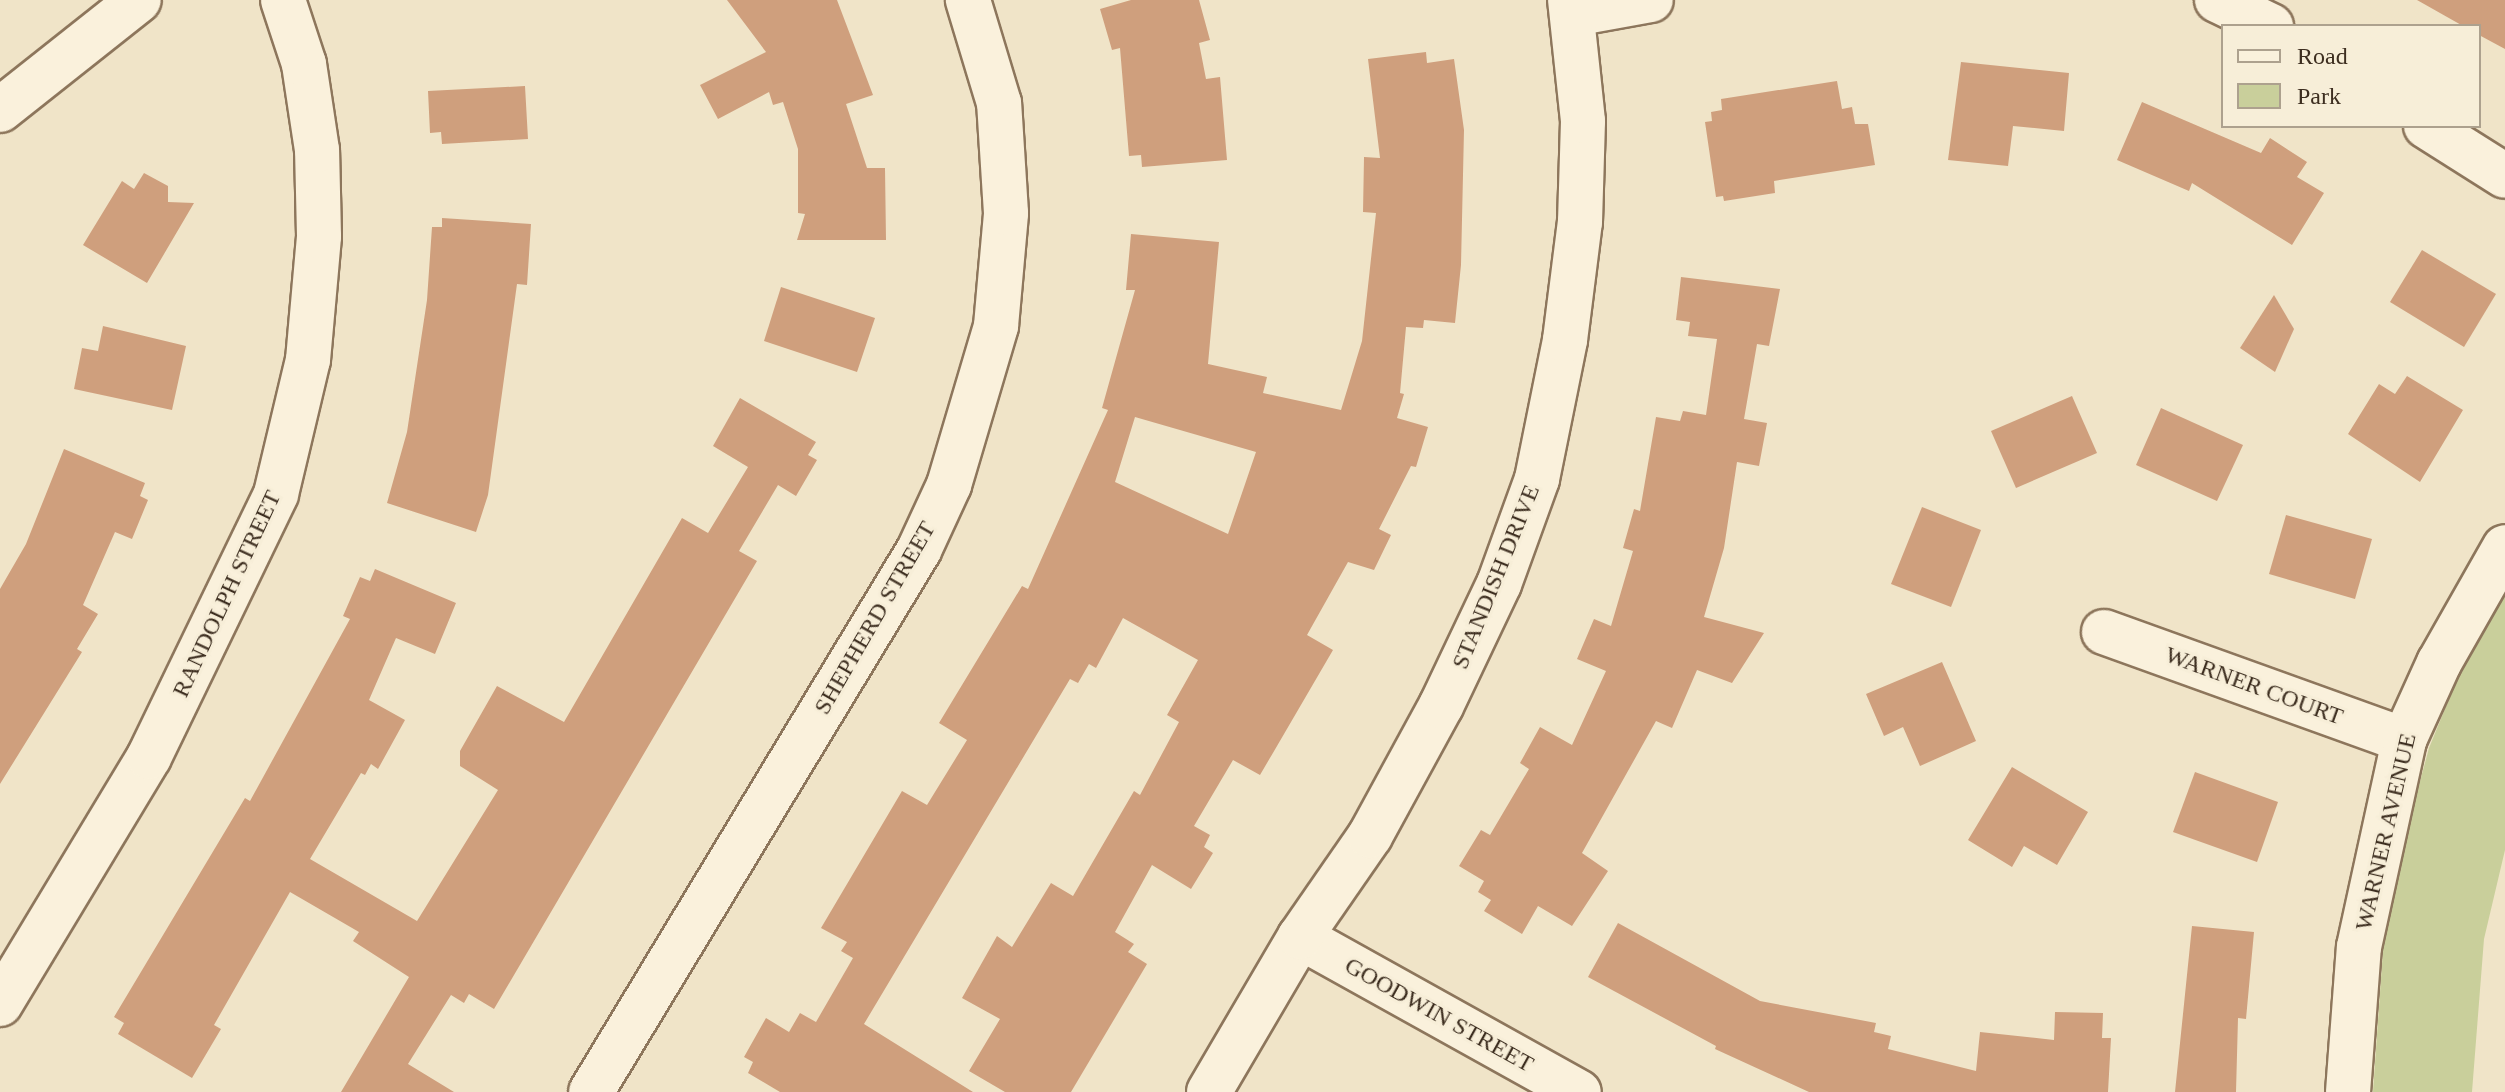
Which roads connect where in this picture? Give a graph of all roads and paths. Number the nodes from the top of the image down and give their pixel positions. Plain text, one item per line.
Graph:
1 (139, 0) edge
2 (283, 0) edge
3 (968, 0) edge
4 (1651, 0) edge
5 (2217, 0) edge
6 (1572, 7) edge
7 (2267, 24) edge
8 (0, 110) edge
9 (2429, 128) edge
10 (2505, 176) edge
11 (2505, 547) edge
12 (2104, 632) dead end
13 (2404, 740) junction
14 (1300, 937) junction
15 (0, 1004) edge
16 (591, 1092) edge
17 (1209, 1092) edge
18 (1579, 1092) edge
19 (2348, 1092) edge

1 - 8 street
2 - 15 street, RANDOLPH STREET
3 - 16 street, SHEPHERD STREET
4 - 6 street
5 - 7 street
6 - 14 street, STANDISH DRIVE
9 - 10 street
11 - 13 street, WARNER AVENUE
12 - 13 street, WARNER COURT
13 - 19 street, WARNER AVENUE
14 - 17 street, STANDISH DRIVE
14 - 18 street, GOODWIN STREET

